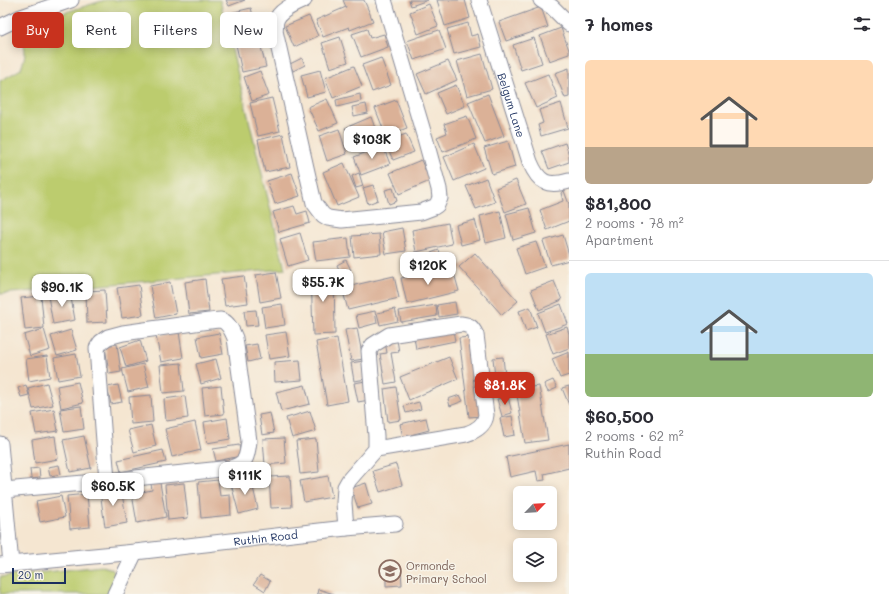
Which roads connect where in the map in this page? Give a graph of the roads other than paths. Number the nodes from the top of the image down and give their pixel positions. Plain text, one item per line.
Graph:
1 (71, 0) edge
2 (304, 0) edge
3 (384, 0) edge
4 (479, 0) edge
5 (541, 0) edge
6 (569, 24) edge
7 (0, 27) edge
8 (569, 181) edge
9 (0, 444) edge
10 (376, 449) junction
11 (107, 480) junction
12 (4, 490) junction
13 (395, 524) dead end
14 (346, 528) junction
15 (135, 552) junction
16 (5, 565) edge
17 (115, 594) edge

1 - 7 street
2 - 3 street
4 - 8 street, Belgum Lane
5 - 6 street
9 - 12 street
10 - 10 street
10 - 14 street
11 - 11 street
11 - 12 street
12 - 16 street
13 - 14 street, Ruthin Road
14 - 15 street, Ruthin Road
15 - 16 street, Ruthin Road
15 - 17 street

